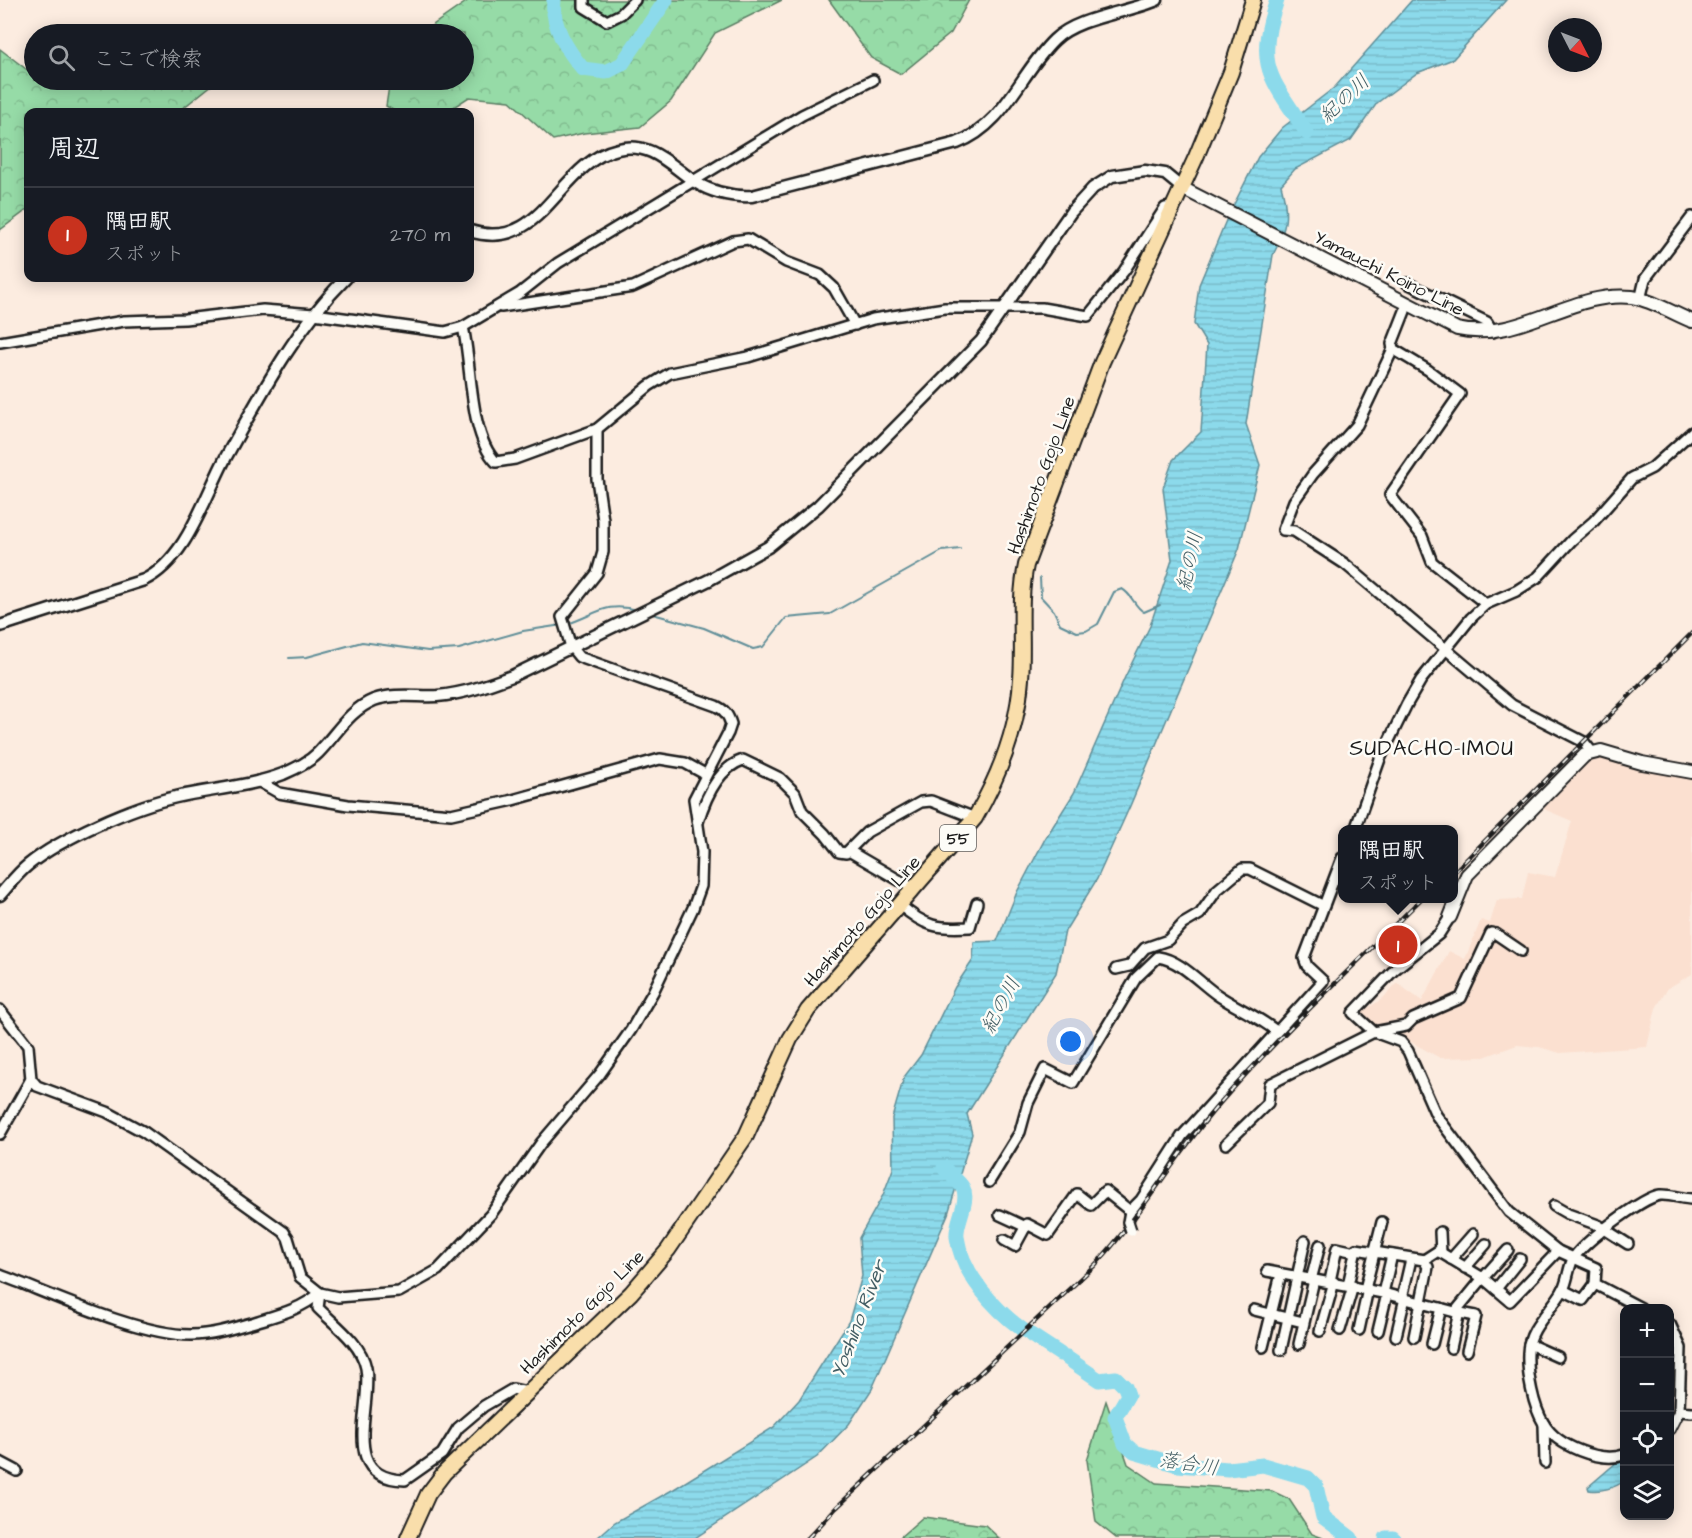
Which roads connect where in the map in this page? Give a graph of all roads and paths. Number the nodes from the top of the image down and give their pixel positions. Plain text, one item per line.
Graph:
1 (584, 0) edge
2 (635, 0) edge
3 (1157, 0) edge
4 (1253, 0) edge
5 (873, 80) dead end
6 (695, 181) junction
7 (1182, 188) junction
8 (1172, 207) junction
9 (1692, 217) edge
10 (474, 232) edge
11 (342, 282) edge
12 (1407, 283) dead end
13 (1640, 300) junction
14 (493, 309) junction
15 (1004, 309) junction
16 (1405, 311) dead end
17 (314, 314) junction
18 (1692, 321) edge
19 (855, 325) junction
20 (463, 327) junction
21 (1493, 332) junction
22 (0, 342) edge
23 (1393, 349) junction
24 (597, 429) junction
25 (1692, 432) edge
26 (1486, 604) junction
27 (0, 626) edge
28 (571, 647) junction
29 (1446, 650) junction
30 (1592, 752) junction
31 (1692, 772) edge
32 (705, 774) junction
33 (258, 781) junction
34 (975, 818) junction
35 (697, 824) junction
36 (1357, 825) edge
37 (849, 851) junction
38 (1338, 869) edge
39 (914, 889) junction
40 (0, 896) edge
41 (1458, 897) edge
42 (977, 903) dead end
43 (1456, 903) edge
44 (900, 905) junction
45 (1324, 906) junction
46 (1450, 917) joint
47 (1521, 951) dead end
48 (1116, 969) dead end
49 (0, 1010) edge
50 (1276, 1031) junction
51 (1374, 1032) junction
52 (31, 1079) junction
53 (0, 1134) edge
54 (1226, 1144) dead end
55 (989, 1182) dead end
56 (1692, 1199) edge
57 (1554, 1206) dead end
58 (1130, 1211) junction
59 (1000, 1215) dead end
60 (1382, 1222) dead end
61 (1026, 1227) junction
62 (1604, 1228) junction
63 (1129, 1230) dead end
64 (1440, 1232) dead end
65 (1473, 1234) dead end
66 (1004, 1240) dead end
67 (1305, 1241) dead end
68 (1486, 1244) dead end
69 (1628, 1244) dead end
70 (1320, 1245) dead end
71 (1508, 1250) dead end
72 (1558, 1251) junction
73 (1355, 1252) junction
74 (1374, 1252) junction
75 (1440, 1252) junction
76 (1392, 1255) junction
77 (1574, 1257) junction
78 (1411, 1259) junction
79 (1451, 1259) junction
80 (1521, 1259) dead end
81 (1424, 1260) junction
82 (1465, 1268) junction
83 (1267, 1271) dead end
84 (1281, 1274) junction
85 (0, 1275) edge
86 (1296, 1278) junction
87 (1483, 1278) junction
88 (1313, 1280) junction
89 (1332, 1282) junction
90 (1595, 1284) junction
91 (1351, 1286) junction
92 (1367, 1289) junction
93 (1496, 1289) junction
94 (1563, 1290) junction
95 (320, 1293) junction
96 (1385, 1293) junction
97 (1404, 1298) junction
98 (1420, 1302) junction
99 (1633, 1304) edge
100 (1441, 1308) junction
101 (1254, 1310) dead end
102 (1457, 1312) junction
103 (1270, 1315) junction
104 (1287, 1319) junction
105 (1303, 1322) junction
106 (1340, 1330) dead end
107 (1359, 1330) dead end
108 (1320, 1331) dead end
109 (1378, 1331) dead end
110 (1674, 1334) edge
111 (1396, 1336) dead end
112 (1414, 1337) dead end
113 (1299, 1344) dead end
114 (1432, 1344) dead end
115 (1529, 1344) junction
116 (1263, 1347) dead end
117 (1451, 1348) dead end
118 (1281, 1350) dead end
119 (1467, 1351) dead end
120 (1558, 1357) dead end
121 (527, 1392) junction
122 (1679, 1411) junction
123 (1692, 1412) edge
124 (1674, 1421) edge
125 (1544, 1424) junction
126 (1620, 1455) edge
127 (0, 1462) edge
128 (1545, 1463) dead end
129 (17, 1471) dead end
130 (408, 1538) edge

1 - 2 street
3 - 6 street
4 - 7 main road, Hashimoto Gojo Line / 55
5 - 6 street
6 - 10 street
6 - 14 street
7 - 8 main road, Hashimoto Gojo Line / 55
7 - 15 street
7 - 21 main road, Yamauchi Koino Line
8 - 15 street
8 - 34 main road, Hashimoto Gojo Line / 55
9 - 13 street
11 - 17 street
12 - 21 street
13 - 18 main road, Yamauchi Koino Line
13 - 21 main road, Yamauchi Koino Line
14 - 19 street
14 - 20 street
15 - 19 street
15 - 28 street
16 - 23 street
17 - 20 street
17 - 22 street
17 - 27 street
19 - 24 street
20 - 24 street
23 - 26 street
23 - 29 street
24 - 28 street
25 - 26 street
26 - 29 street
28 - 32 street
28 - 33 street
29 - 30 street
29 - 36 street
30 - 31 main road
30 - 41 main road
32 - 33 street
32 - 35 street
33 - 40 street
34 - 37 street
34 - 39 main road, Hashimoto Gojo Line / 55
35 - 37 street
35 - 95 street
37 - 39 street
38 - 45 street
39 - 44 main road, Hashimoto Gojo Line / 55
42 - 44 street
43 - 46 main road
44 - 121 main road, Hashimoto Gojo Line / 55
45 - 48 street
45 - 50 street
46 - 51 street
47 - 51 street
49 - 52 street
50 - 55 street
50 - 58 street
51 - 54 street
51 - 72 street
52 - 53 street
52 - 95 street
56 - 62 street
57 - 62 street
58 - 61 street
58 - 63 street
59 - 61 street
60 - 74 street
61 - 66 street
62 - 69 street
62 - 77 street
64 - 75 street
65 - 79 street
67 - 86 street
68 - 82 street
70 - 88 street
71 - 87 street
72 - 77 street
72 - 93 street
73 - 74 street
73 - 89 street
73 - 91 street
74 - 76 street
74 - 92 street
75 - 79 street
75 - 81 street
76 - 78 street
76 - 96 street
77 - 90 street
77 - 94 street
78 - 81 street
78 - 97 street
79 - 82 street
80 - 93 street
81 - 98 street
82 - 87 street
83 - 84 street
84 - 86 street
84 - 103 street
85 - 95 street
86 - 88 street
86 - 104 street
87 - 93 street
87 - 102 street
88 - 89 street
88 - 105 street
89 - 91 street
89 - 108 street
90 - 94 street
90 - 99 street
91 - 92 street
91 - 106 street
92 - 96 street
92 - 107 street
94 - 115 street
95 - 121 street
96 - 97 street
96 - 109 street
97 - 98 street
97 - 111 street
98 - 100 street
98 - 112 street
100 - 102 street
100 - 114 street
101 - 103 street
102 - 117 street
102 - 119 street
103 - 104 street
103 - 116 street
104 - 105 street
104 - 118 street
105 - 113 street
110 - 122 street
115 - 120 street
115 - 125 street
121 - 130 main road, Hashimoto Gojo Line / 55
122 - 123 street
122 - 124 street
125 - 126 street
125 - 128 street
127 - 129 street

